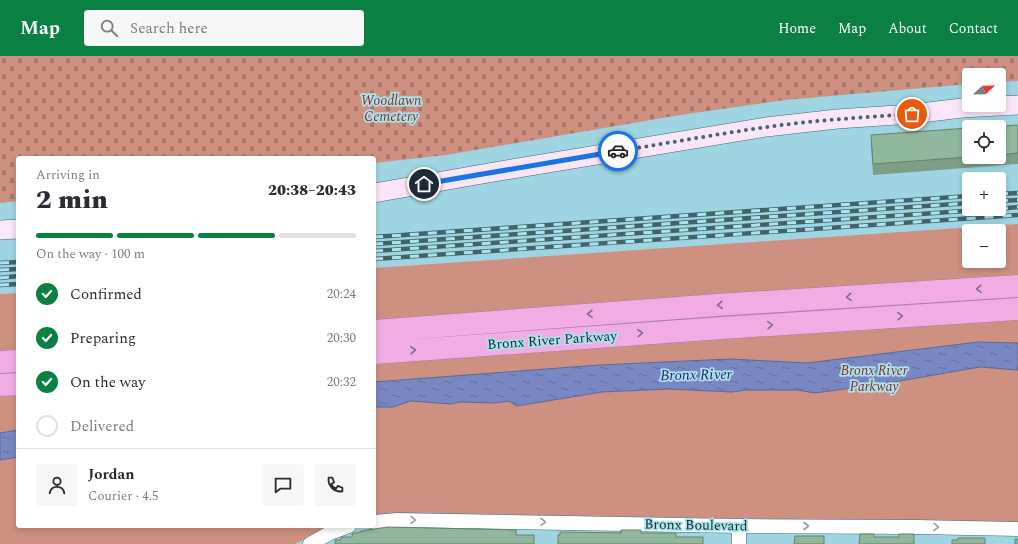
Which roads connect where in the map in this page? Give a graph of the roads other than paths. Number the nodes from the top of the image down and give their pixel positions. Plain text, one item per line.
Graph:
1 (1018, 105) edge
2 (376, 193) edge
3 (16, 229) edge
4 (0, 230) edge
5 (1018, 286) edge
6 (1018, 309) edge
7 (376, 331) edge
8 (376, 353) edge
9 (16, 361) edge
10 (0, 362) edge
11 (16, 384) edge
12 (0, 385) edge
13 (376, 522) edge
14 (739, 526) junction
15 (344, 528) edge
16 (1018, 529) edge
17 (310, 544) edge
18 (739, 544) edge

1 - 2 main road
3 - 4 main road
5 -> 7 highway, Bronx River Parkway
8 -> 6 highway, Bronx River Parkway
9 - 10 highway
11 - 12 highway
13 -> 14 street, Bronx Boulevard
14 -> 16 street, Bronx Boulevard
14 - 18 street
15 - 17 street

